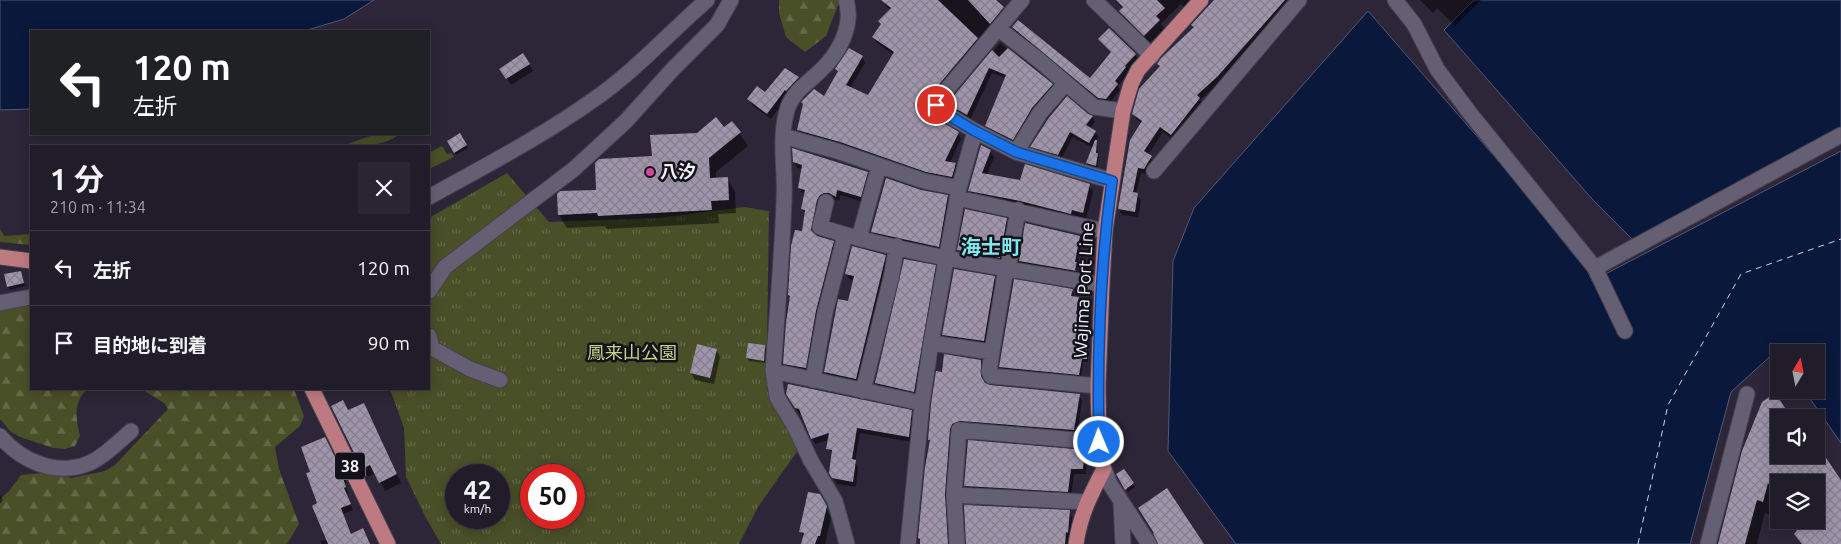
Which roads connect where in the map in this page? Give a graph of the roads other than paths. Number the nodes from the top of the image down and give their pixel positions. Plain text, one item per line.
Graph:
1 (707, 0) edge
2 (731, 0) edge
3 (847, 0) edge
4 (1022, 0) edge
5 (1094, 0) edge
6 (1201, 0) edge
7 (1299, 0) edge
8 (1395, 0) edge
9 (998, 29) junction
10 (1152, 56) junction
11 (1065, 84) junction
12 (1123, 111) junction
13 (975, 131) junction
14 (1841, 135) edge
15 (783, 136) junction
16 (1016, 152) junction
17 (878, 166) junction
18 (1154, 171) dead end
19 (1112, 181) junction
20 (958, 193) junction
21 (430, 196) edge
22 (826, 202) dead end
23 (1018, 210) junction
24 (1105, 231) junction
25 (852, 236) junction
26 (897, 246) junction
27 (0, 257) edge
28 (946, 257) junction
29 (30, 261) edge
30 (1007, 268) junction
31 (1595, 268) junction
32 (1102, 285) junction
33 (430, 290) edge
34 (30, 297) edge
35 (0, 303) edge
36 (1625, 332) dead end
37 (430, 340) edge
38 (932, 343) junction
39 (992, 352) junction
40 (773, 371) junction
41 (500, 380) dead end
42 (813, 380) junction
43 (1098, 386) junction
44 (312, 390) edge
45 (864, 391) junction
46 (1747, 394) dead end
47 (922, 403) junction
48 (131, 430) dead end
49 (2, 441) edge
50 (1099, 442) junction
51 (1104, 469) junction
52 (954, 495) junction
53 (1086, 502) junction
54 (1121, 502) junction
55 (388, 544) edge
56 (847, 544) edge
57 (908, 544) edge
58 (957, 544) edge
59 (1076, 544) edge
60 (1123, 544) edge
61 (1149, 544) edge
62 (1708, 544) edge

1 - 21 street
2 - 33 street
3 - 15 street
4 - 9 street
5 - 10 street
6 - 10 main road, Wajima Port Line
7 - 18 street
8 - 31 street
9 - 11 street
9 - 13 street
10 - 12 main road, Wajima Port Line
11 - 12 street
11 - 16 street
12 - 19 main road, Wajima Port Line
13 - 16 street
13 - 20 street
14 - 31 street
15 - 17 street
15 - 40 street
16 - 19 street
17 - 20 street
17 - 25 street
19 - 24 main road, Wajima Port Line
20 - 23 street
20 - 28 street
22 - 25 street
23 - 24 street
23 - 30 street
24 - 32 main road, Wajima Port Line
25 - 26 street
25 - 42 street
26 - 28 street
26 - 45 street
27 - 29 main road
28 - 30 street
28 - 38 street
30 - 32 street
30 - 39 street
31 - 36 street
32 - 43 main road, Wajima Port Line
34 - 35 street
37 - 41 street
38 - 39 street
38 - 47 street
39 - 43 street
40 - 42 street
40 - 56 street
42 - 45 street
43 - 50 main road, Wajima Port Line
44 - 55 main road, 38
45 - 47 street
46 - 62 street
47 - 57 street
48 - 49 street
50 - 51 main road, Wajima Port Line
50 - 52 street
51 - 53 main road
51 - 54 street
52 - 53 street
52 - 58 street
53 - 59 main road
54 - 60 street
54 - 61 street

